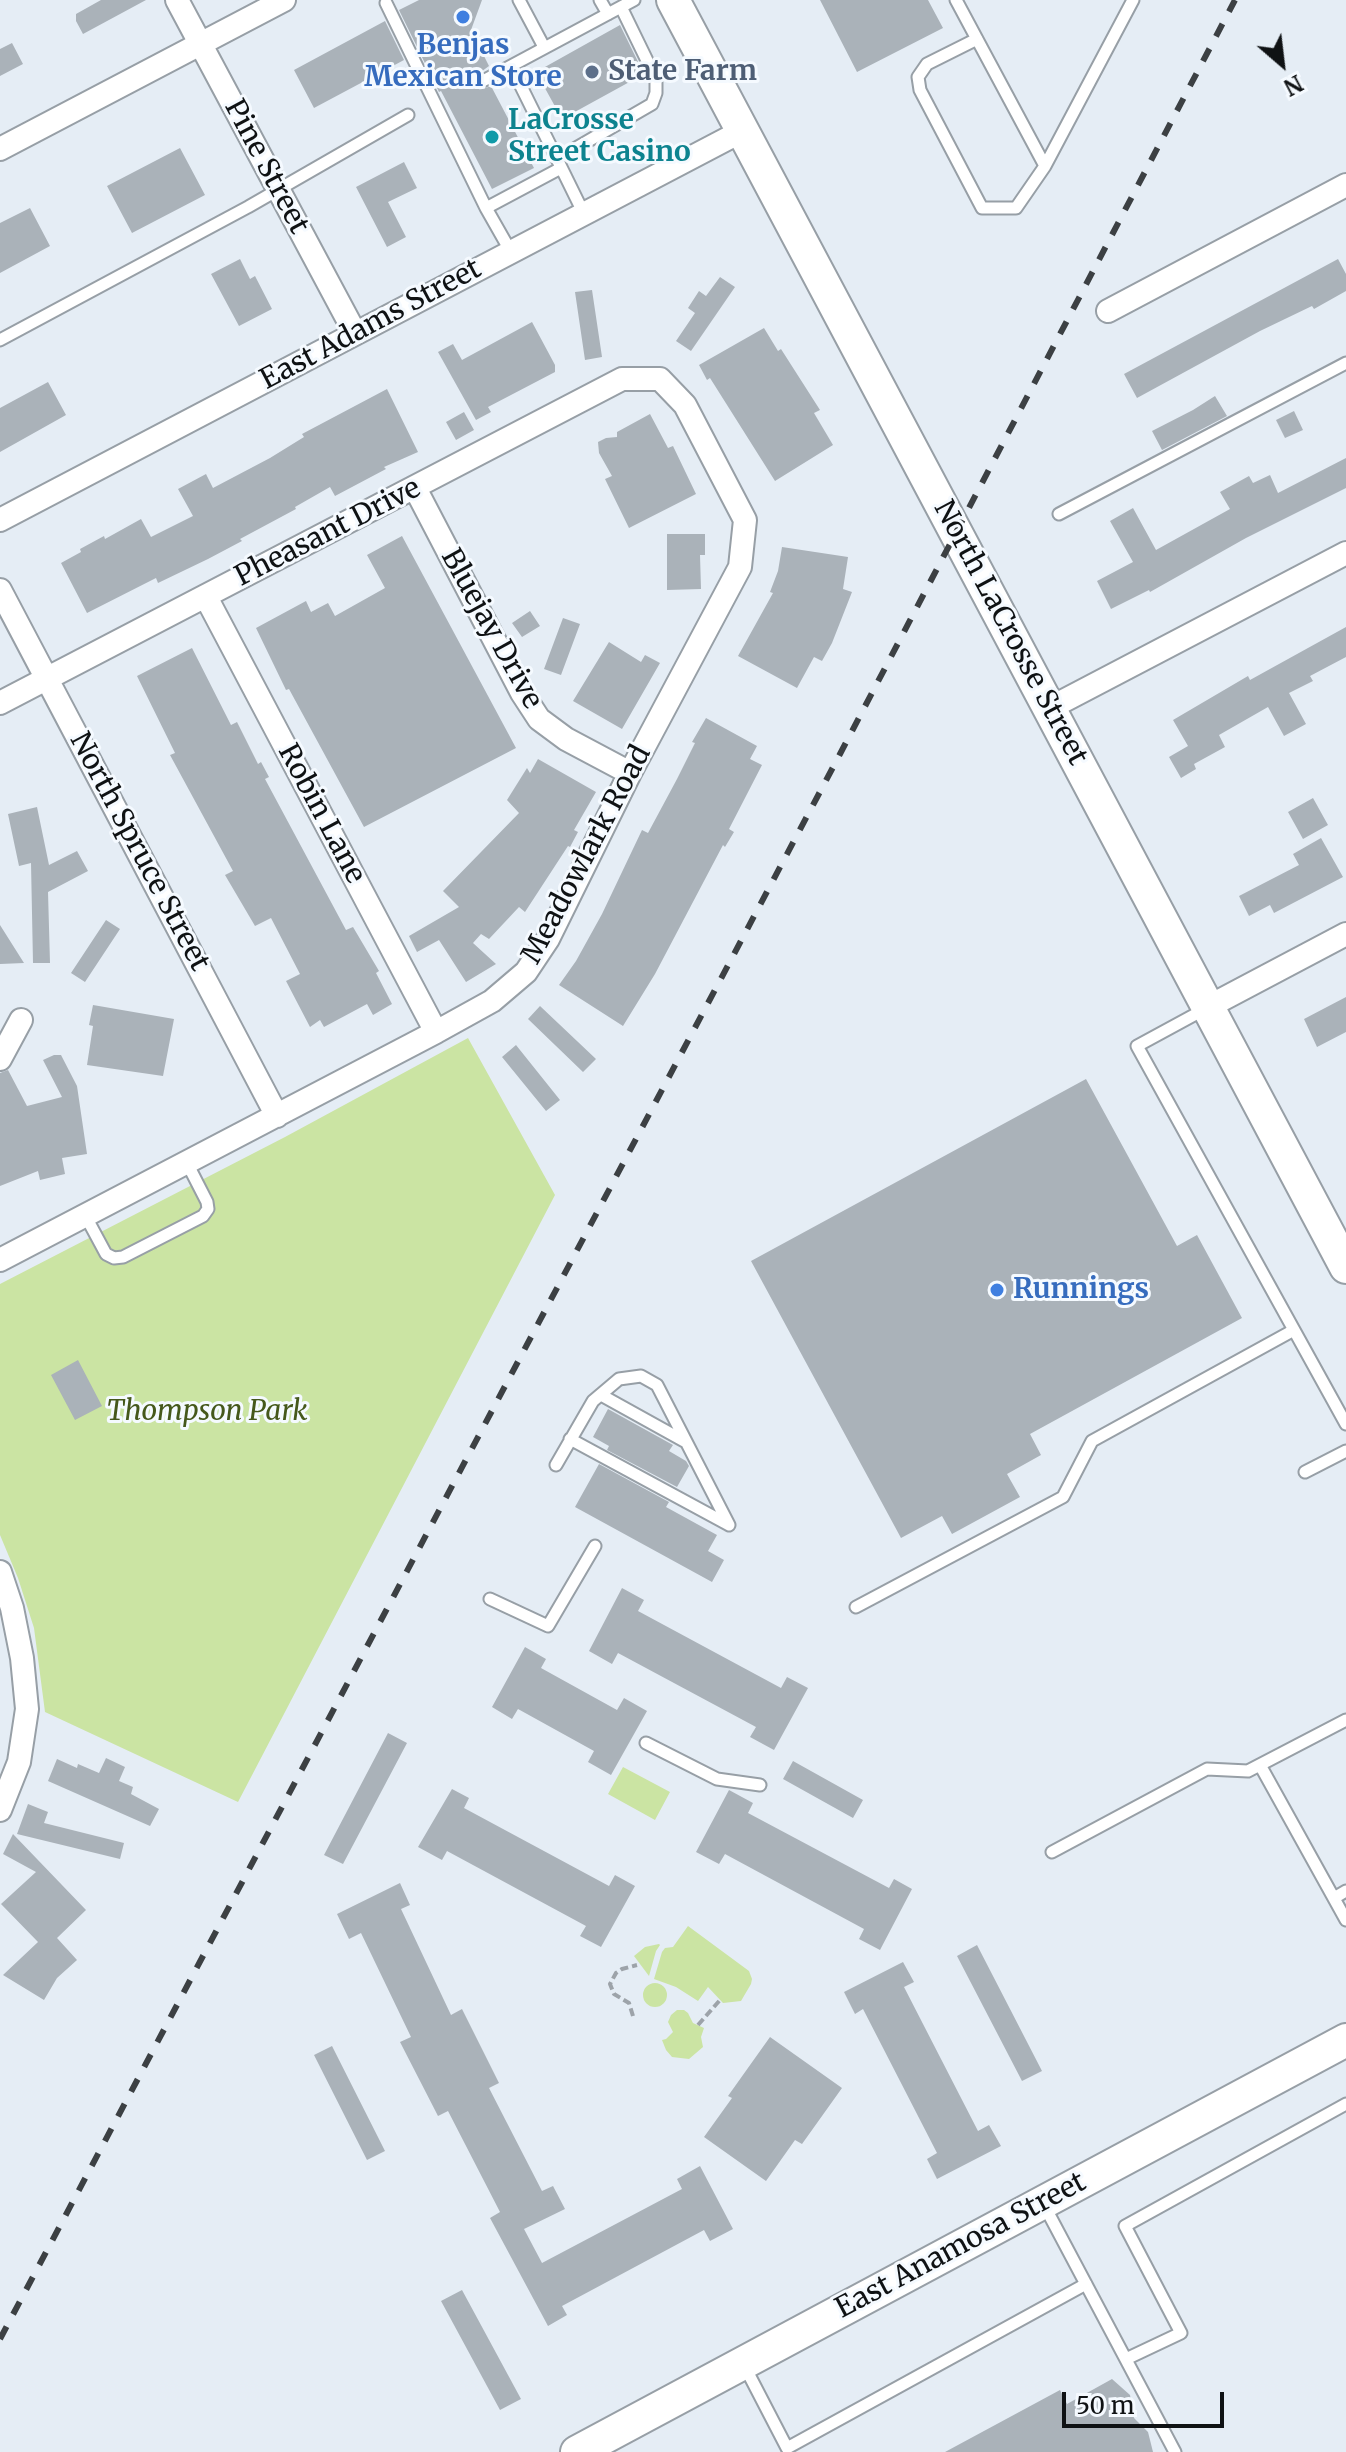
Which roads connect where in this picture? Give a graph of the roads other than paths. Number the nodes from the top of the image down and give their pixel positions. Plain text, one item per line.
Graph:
1 (177, 0) edge
2 (284, 0) edge
3 (519, 0) edge
4 (600, 0) edge
5 (634, 0) edge
6 (673, 0) edge
7 (956, 0) edge
8 (1133, 0) edge
9 (387, 1) edge
10 (621, 7) junction
11 (608, 14) junction
12 (977, 39) junction
13 (201, 44) junction
14 (544, 47) junction
15 (511, 66) junction
16 (481, 82) dead end
17 (408, 115) dead end
18 (742, 131) junction
19 (0, 149) edge
20 (559, 163) junction
21 (1045, 166) junction
22 (1346, 185) edge
23 (278, 189) junction
24 (486, 208) junction
25 (584, 214) junction
26 (511, 252) junction
27 (1108, 311) dead end
28 (355, 333) junction
29 (0, 340) edge
30 (1346, 363) edge
31 (660, 379) joint
32 (415, 488) junction
33 (1059, 514) dead end
34 (0, 520) edge
35 (1346, 553) edge
36 (0, 590) edge
37 (206, 597) junction
38 (48, 678) junction
39 (0, 703) edge
40 (1050, 708) junction
41 (630, 773) junction
42 (1346, 934) edge
43 (1208, 1007) junction
44 (21, 1020) dead end
45 (436, 1032) junction
46 (0, 1059) edge
47 (277, 1116) junction
48 (187, 1163) junction
49 (85, 1215) junction
50 (0, 1260) edge
51 (1346, 1267) edge
52 (1294, 1330) junction
53 (601, 1395) junction
54 (1346, 1424) edge
55 (570, 1439) junction
56 (685, 1441) junction
57 (1346, 1451) edge
58 (556, 1465) dead end
59 (1305, 1472) dead end
60 (595, 1546) dead end
61 (0, 1572) edge
62 (490, 1599) dead end
63 (856, 1607) dead end
64 (1346, 1720) edge
65 (646, 1743) dead end
66 (1260, 1765) junction
67 (760, 1785) dead end
68 (0, 1810) edge
69 (1052, 1852) dead end
70 (1346, 1891) edge
71 (1334, 1898) junction
72 (1346, 1920) edge
73 (1346, 2040) edge
74 (1346, 2104) edge
75 (1043, 2202) junction
76 (1086, 2284) junction
77 (1126, 2359) junction
78 (743, 2363) junction
79 (786, 2450) edge
80 (577, 2452) edge
81 (1175, 2452) edge

1 - 13 street, Pine Street
2 - 13 street
3 - 14 lane
4 - 11 lane
5 - 10 lane
6 - 18 main road, North LaCrosse Street
7 - 12 lane
8 - 21 lane
9 - 24 lane
10 - 11 lane
10 - 20 lane
11 - 14 lane
12 - 21 lane
12 - 21 lane
13 - 19 street
13 - 23 street, Pine Street
14 - 15 lane
15 - 16 lane
15 - 20 lane
17 - 23 lane
18 - 25 street, East Adams Street
18 - 40 main road, North LaCrosse Street
20 - 24 lane
20 - 25 lane
22 - 27 street
23 - 28 street, Pine Street
23 - 29 lane
24 - 26 lane
25 - 26 street, East Adams Street
26 - 28 street, East Adams Street
28 - 34 street, East Adams Street
30 - 33 lane
31 - 32 street, Pheasant Drive
31 - 41 street, Meadowlark Road
32 - 37 street, Pheasant Drive
32 - 41 street, Bluejay Drive
35 - 40 street
36 - 38 street, North Spruce Street
37 - 38 street, Pheasant Drive
37 - 45 street, Robin Lane
38 - 39 street, Pheasant Drive
38 - 47 street, North Spruce Street
40 - 43 main road, North LaCrosse Street
41 - 45 street, Meadowlark Road
42 - 43 street
43 - 51 main road, North LaCrosse Street
43 - 52 lane
44 - 46 street
45 - 47 street, Meadowlark Road
47 - 48 street, Meadowlark Road
48 - 49 street, Meadowlark Road
48 - 49 lane
49 - 50 street, Meadowlark Road
52 - 54 lane
52 - 63 lane
53 - 55 lane
53 - 56 lane
53 - 56 lane
55 - 56 lane
55 - 58 lane
57 - 59 lane
60 - 62 lane
61 - 68 street
64 - 66 lane
65 - 67 lane
66 - 69 lane
66 - 71 lane
70 - 71 lane
71 - 72 lane
73 - 75 main road, East Anamosa Street
74 - 77 lane
75 - 76 lane
75 - 78 main road, East Anamosa Street
76 - 77 lane
76 - 79 lane
77 - 81 lane
78 - 79 lane
78 - 80 main road, East Anamosa Street

